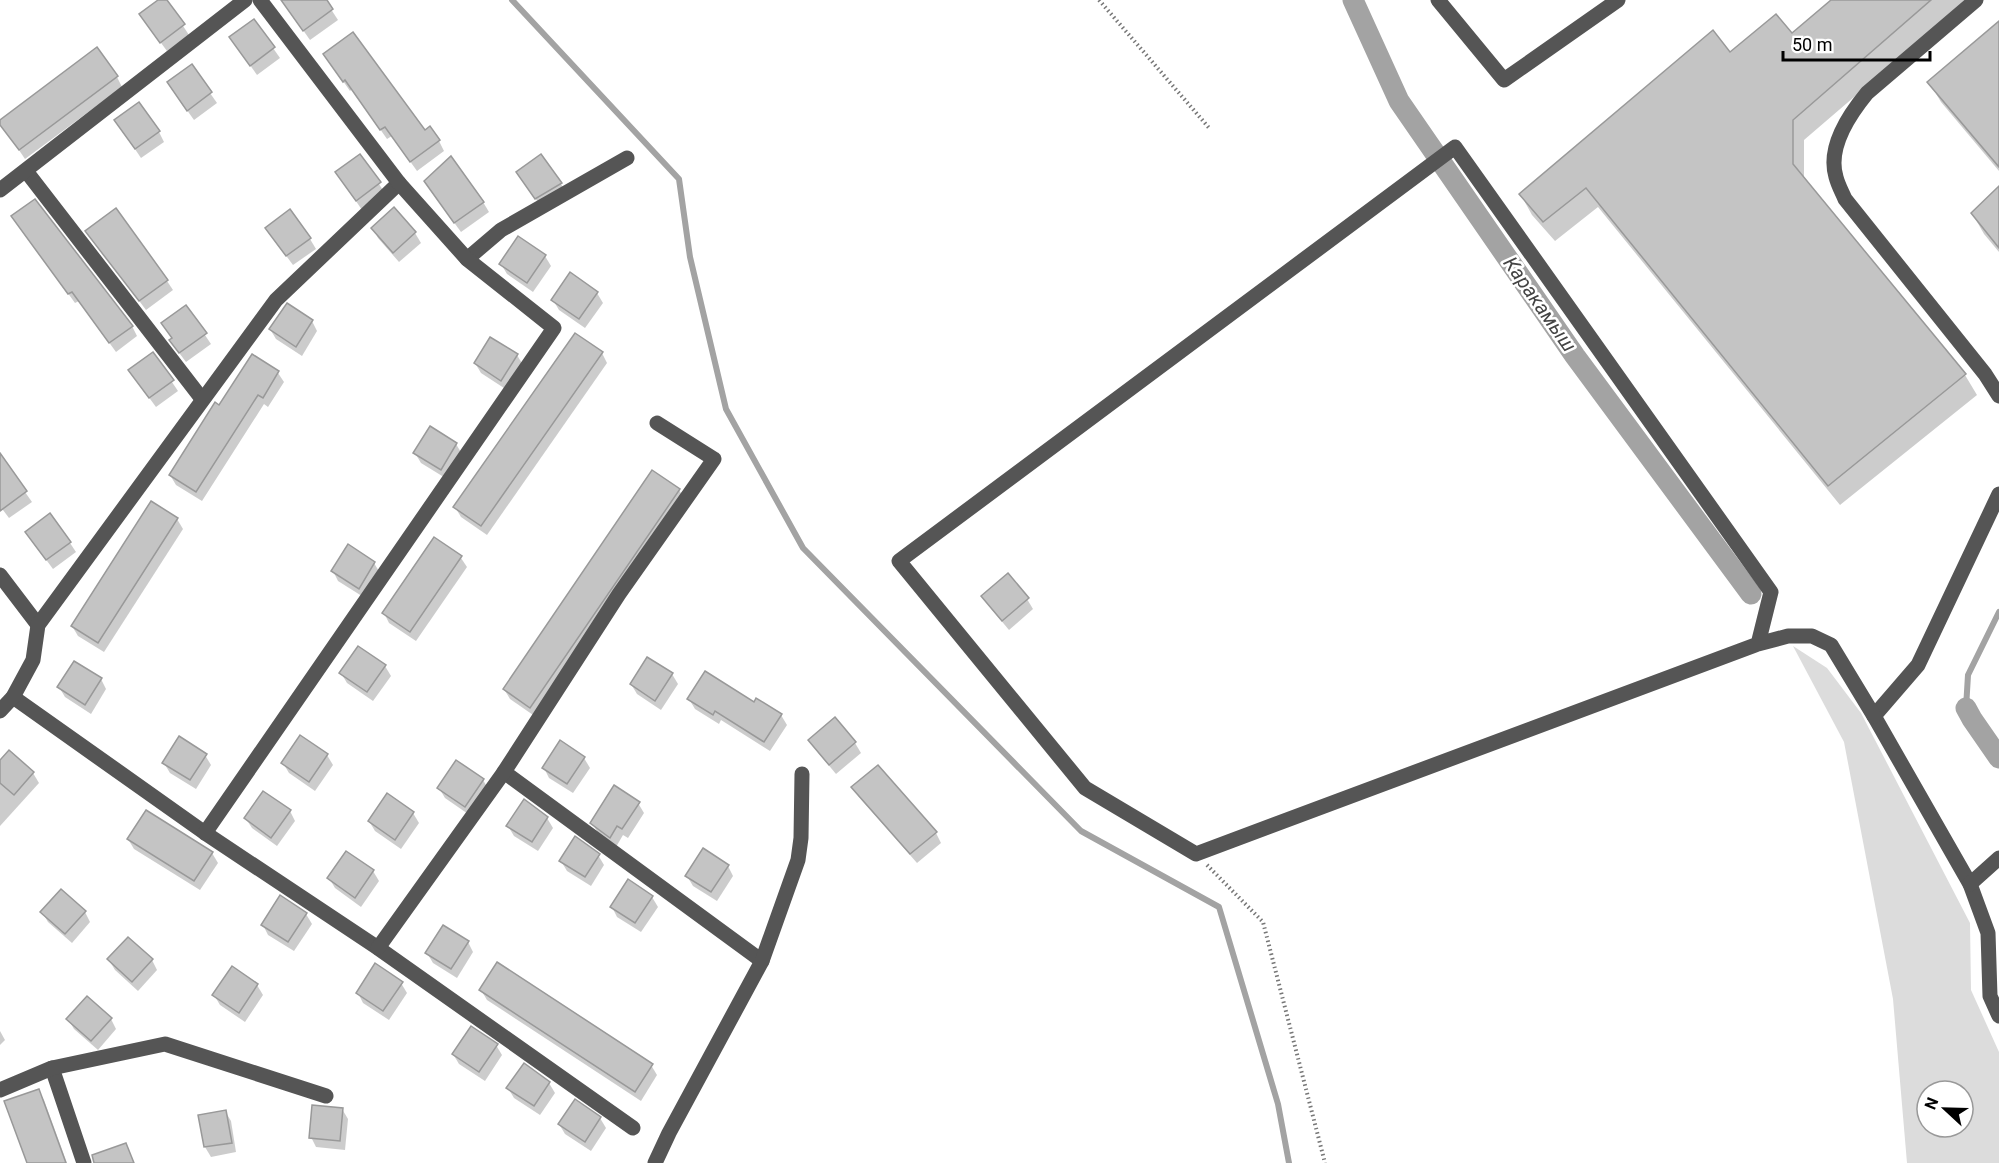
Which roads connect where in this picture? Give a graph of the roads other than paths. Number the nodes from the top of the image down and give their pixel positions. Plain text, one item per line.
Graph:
1 (245, 0) edge
2 (260, 0) edge
3 (1438, 0) edge
4 (1618, 0) edge
5 (1976, 0) edge
6 (627, 158) dead end
7 (26, 171) junction
8 (399, 183) junction
9 (0, 190) edge
10 (467, 259) junction
11 (1999, 396) edge
12 (202, 399) junction
13 (657, 423) dead end
14 (1999, 494) edge
15 (0, 575) edge
16 (38, 625) junction
17 (1758, 644) junction
18 (13, 697) junction
19 (0, 711) edge
20 (1874, 716) junction
21 (504, 772) junction
22 (802, 774) dead end
23 (205, 833) junction
24 (1999, 858) edge
25 (1970, 884) junction
26 (378, 948) junction
27 (762, 961) junction
28 (1999, 1016) edge
29 (52, 1068) junction
30 (0, 1090) edge
31 (326, 1096) dead end
32 (633, 1128) dead end
33 (84, 1163) edge
34 (656, 1163) edge

1 - 7 street
2 - 8 street
3 - 4 street
5 - 11 street
6 - 10 street
7 - 9 street
7 - 12 street
8 - 10 street
8 - 12 street
10 - 23 street
12 - 16 street
13 - 21 street
14 - 20 street
15 - 16 street
16 - 18 street
17 - 17 street
17 - 20 street
18 - 19 street
18 - 23 street
20 - 25 street
21 - 26 street
21 - 27 street
22 - 27 street
23 - 26 street
24 - 25 street
25 - 28 street
26 - 32 street
27 - 34 street
29 - 30 street
29 - 31 street
29 - 33 street

